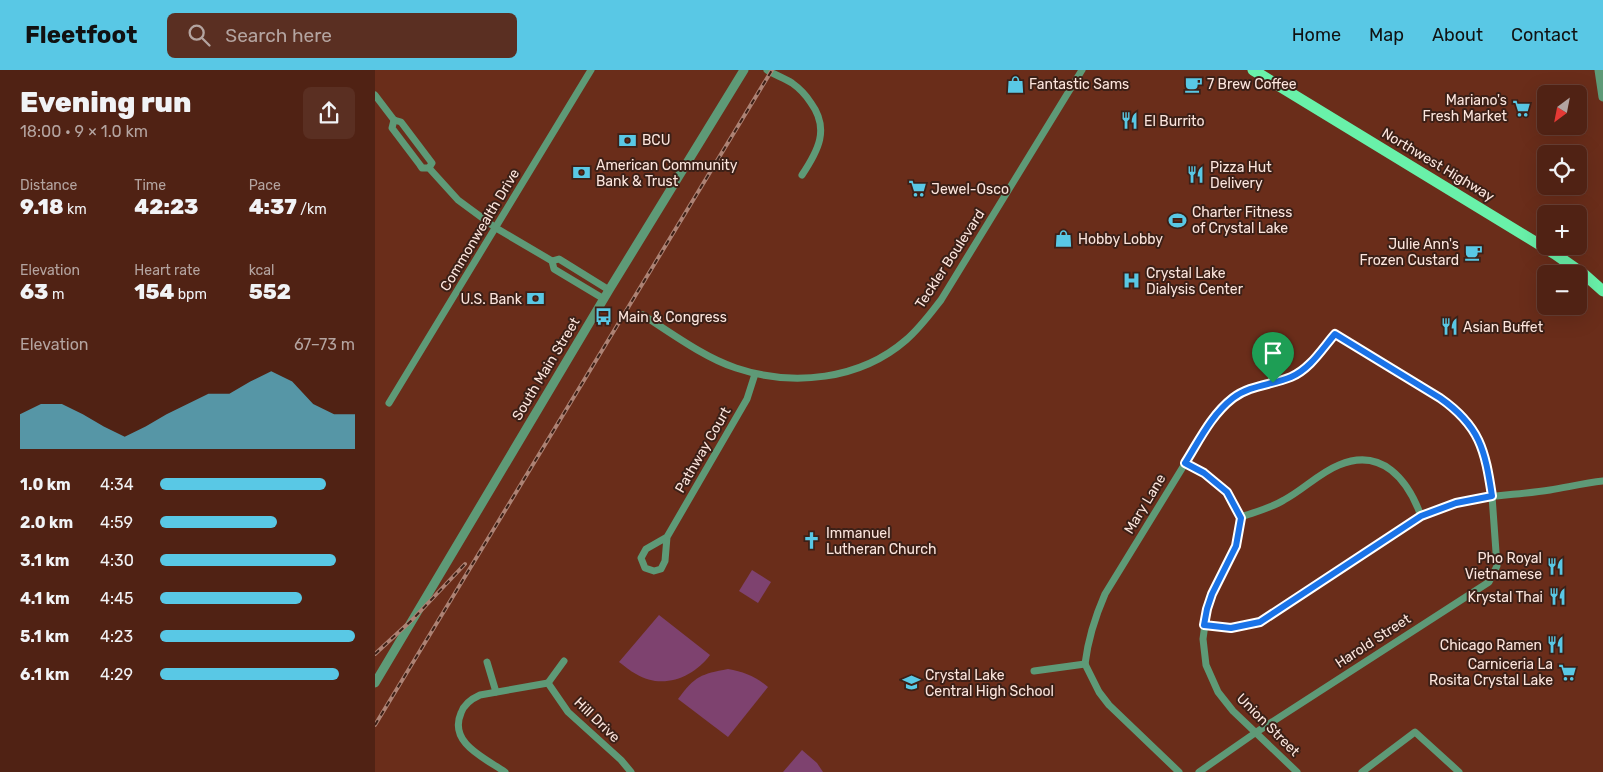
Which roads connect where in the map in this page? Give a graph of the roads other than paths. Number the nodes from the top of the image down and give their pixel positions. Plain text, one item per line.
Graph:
1 (591, 70) edge
2 (744, 70) edge
3 (767, 70) edge
4 (1082, 70) edge
5 (1253, 70) edge
6 (1599, 70) edge
7 (375, 95) edge
8 (1603, 97) edge
9 (394, 120) junction
10 (429, 168) junction
11 (802, 175) dead end
12 (496, 228) junction
13 (553, 261) junction
14 (1598, 281) edge
15 (609, 290) junction
16 (1603, 291) edge
17 (604, 299) junction
18 (643, 315) dead end
19 (1335, 334) joint
20 (1262, 340) dead end
21 (755, 374) junction
22 (1273, 383) junction
23 (389, 403) dead end
24 (1185, 463) junction
25 (1603, 481) edge
26 (1492, 496) junction
27 (1421, 516) junction
28 (1241, 518) junction
29 (667, 537) junction
30 (1204, 625) junction
31 (564, 661) dead end
32 (487, 662) dead end
33 (1085, 664) junction
34 (1034, 671) dead end
35 (375, 683) edge
36 (548, 683) junction
37 (496, 692) junction
38 (1255, 734) junction
39 (505, 772) edge
40 (631, 772) edge
41 (1179, 772) edge
42 (1199, 772) edge
43 (1297, 772) edge
44 (1362, 772) edge
45 (1459, 772) edge

1 - 12 street, Commonwealth Drive
2 - 15 street, South Main Street
3 - 11 street
4 - 21 street, Teckler Boulevard
5 - 14 main road, Northwest Highway
6 - 8 street
7 - 9 street
9 - 10 street
9 - 10 street
10 - 12 street
12 - 13 street
12 - 23 street, Commonwealth Drive
13 - 15 street
13 - 17 street
14 - 16 main road, Northwest Highway
15 - 17 street, South Main Street
17 - 35 street, South Main Street
18 - 21 street, Teckler Boulevard
19 - 22 street, Mary Lane
19 - 26 street, Harold Street
20 - 22 street
21 - 29 street, Pathway Court
22 - 24 street, Mary Lane
24 - 28 street
24 - 33 street, Mary Lane
25 - 26 street
26 - 27 street
26 - 38 street, Harold Street
27 - 28 street
27 - 30 street
28 - 30 street, Union Street
29 - 29 street, Pathway Court
30 - 38 street, Union Street
31 - 36 street
32 - 37 street
33 - 34 street
33 - 41 street
36 - 37 street
36 - 40 street, Hill Drive
37 - 39 street
38 - 42 street, Harold Street
38 - 43 street, Union Street
44 - 45 street

